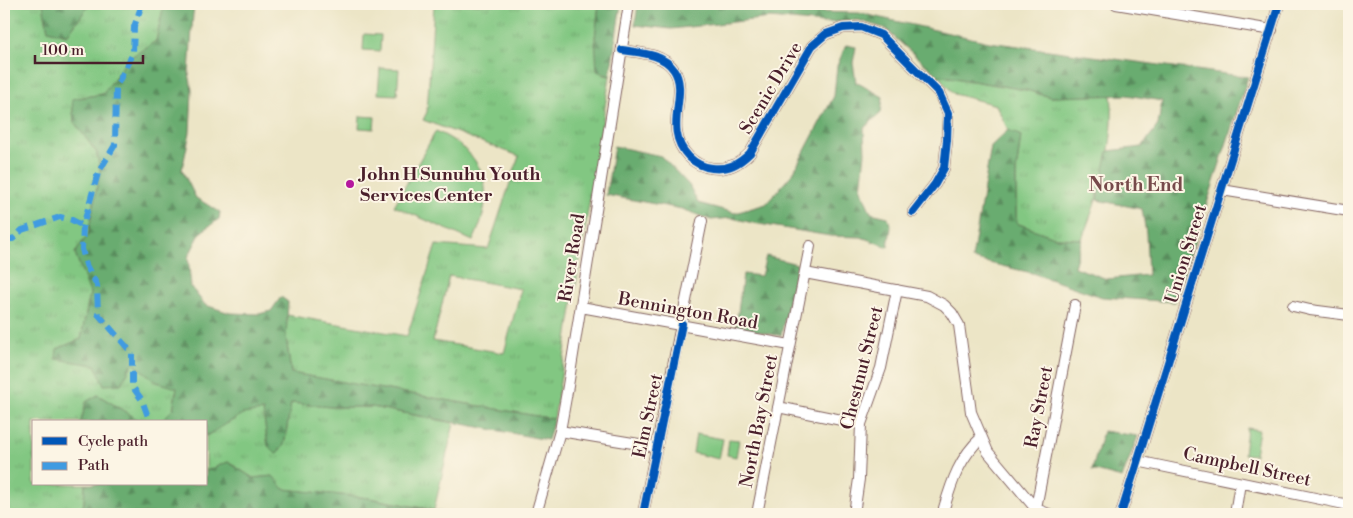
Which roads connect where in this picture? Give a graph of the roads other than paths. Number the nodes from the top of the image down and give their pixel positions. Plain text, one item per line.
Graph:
1 (629, 4) edge
2 (1116, 4) edge
3 (1280, 4) edge
4 (1134, 5) edge
5 (1272, 30) junction
6 (622, 50) junction
7 (1222, 190) junction
8 (1349, 211) edge
9 (913, 212) dead end
10 (702, 221) dead end
11 (810, 246) dead end
12 (805, 273) junction
13 (897, 290) junction
14 (1075, 305) dead end
15 (1294, 306) dead end
16 (581, 307) junction
17 (1349, 315) edge
18 (682, 324) junction
19 (790, 345) junction
20 (778, 407) junction
21 (861, 424) junction
22 (560, 431) junction
23 (981, 438) junction
24 (657, 447) junction
25 (1137, 461) junction
26 (1240, 483) junction
27 (1349, 505) edge
28 (944, 508) dead end
29 (1035, 512) edge
30 (536, 514) edge
31 (643, 514) edge
32 (756, 514) edge
33 (854, 514) edge
34 (1049, 514) edge
35 (1121, 514) edge
36 (1235, 514) edge

1 - 6 street, River Road
2 - 4 street
3 - 5 street, Union Street
4 - 5 street
5 - 7 street, Union Street
6 - 9 street, Scenic Drive
6 - 16 street, River Road
7 - 8 street
7 - 25 street, Union Street
10 - 18 street, Elm Street
11 - 12 street, North Bay Street
12 - 13 street
12 - 19 street, North Bay Street
13 - 21 street, Chestnut Street
13 - 23 street
14 - 29 street, Ray Street
15 - 17 street
16 - 18 street, Bennington Road
16 - 22 street, River Road
18 - 19 street, Bennington Road
18 - 24 street, Elm Street
19 - 20 street, North Bay Street
20 - 21 street
20 - 32 street, North Bay Street
21 - 33 street, Chestnut Street
22 - 24 street
22 - 30 street, River Road
23 - 28 street
23 - 29 street
24 - 31 street, Elm Street
25 - 26 street, Campbell Street
25 - 35 street, Union Street
26 - 27 street, Campbell Street
26 - 36 street
29 - 34 street

